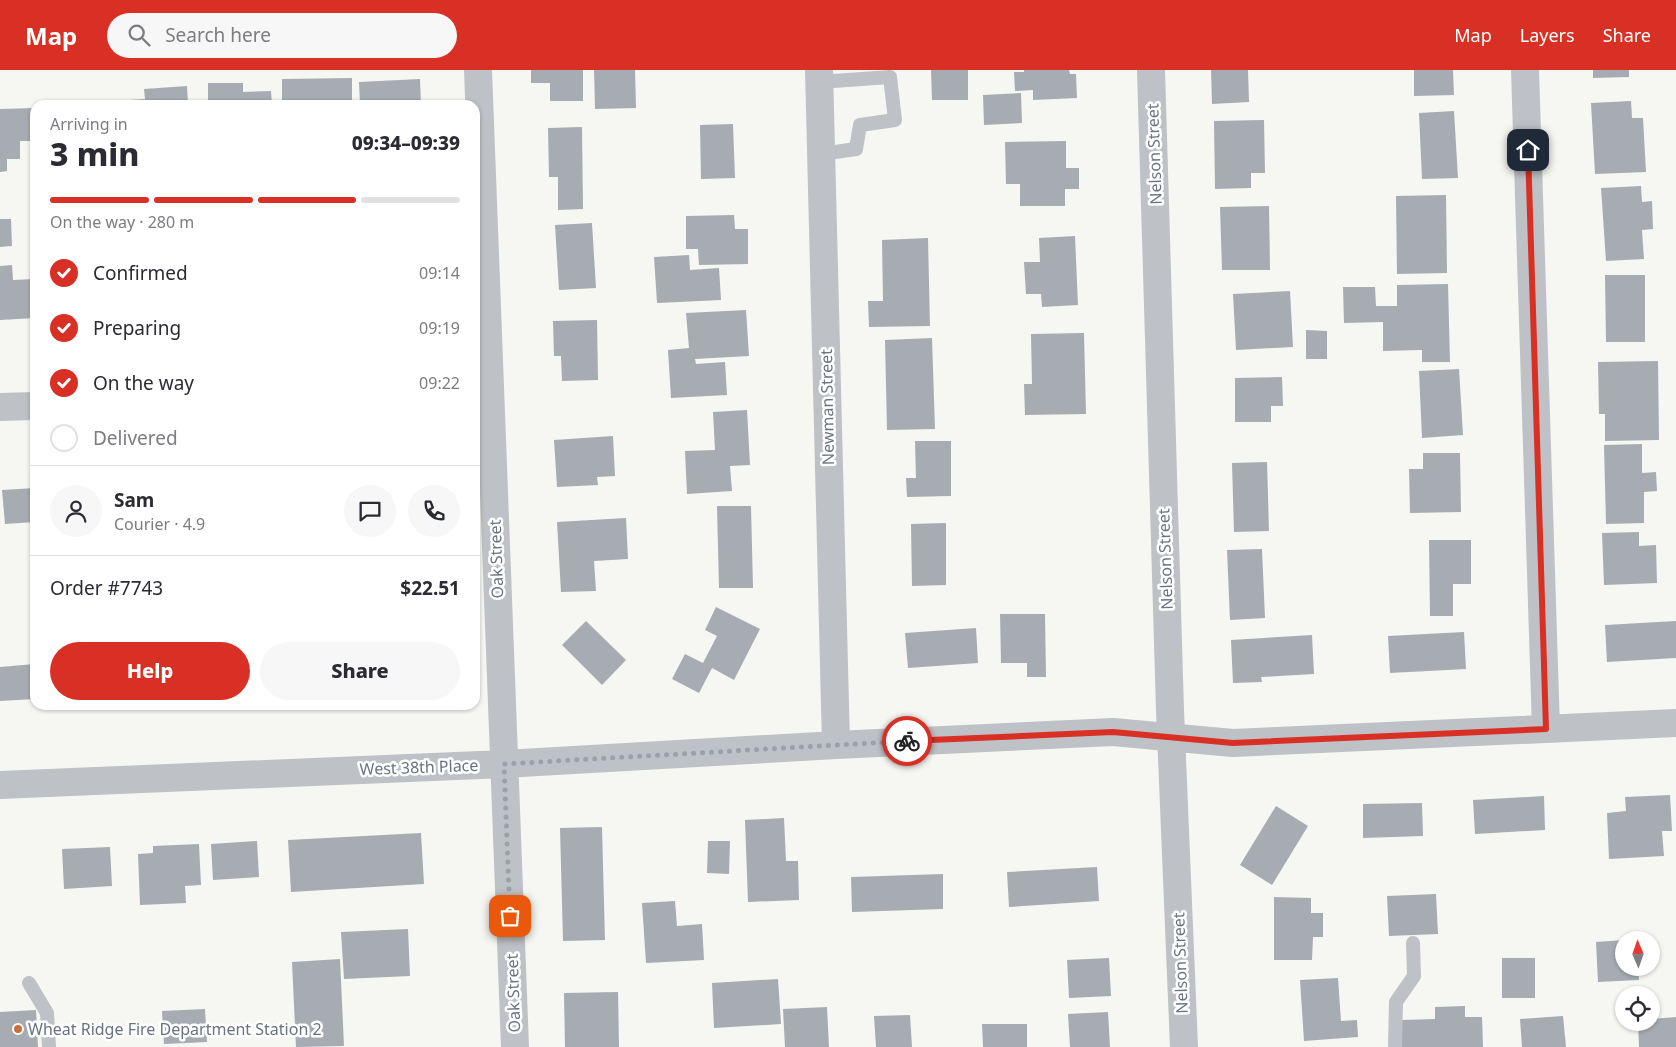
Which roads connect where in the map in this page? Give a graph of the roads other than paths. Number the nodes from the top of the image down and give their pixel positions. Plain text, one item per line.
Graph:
1 (478, 70) edge
2 (1151, 70) edge
3 (1525, 70) edge
4 (819, 76) edge
5 (478, 100) edge
6 (821, 154) junction
7 (480, 199) edge
8 (483, 392) edge
9 (30, 406) edge
10 (0, 407) edge
11 (1676, 723) edge
12 (1546, 729) junction
13 (1171, 736) junction
14 (836, 745) junction
15 (504, 764) junction
16 (0, 785) edge
17 (1413, 942) dead end
18 (29, 982) dead end
19 (49, 1047) edge
20 (515, 1047) edge
21 (1184, 1047) edge
22 (1395, 1047) edge

1 - 5 street, Oak Street
2 - 13 street, Nelson Street
3 - 12 street
4 - 6 street, Newman Street
4 - 6 lane
6 - 14 street, Newman Street
7 - 8 street, Oak Street
8 - 15 street, Oak Street
9 - 10 street
11 - 12 street, West 38th Place
12 - 13 street, West 38th Place
13 - 14 street, West 38th Place
13 - 21 street, Nelson Street
14 - 15 street, West 38th Place
15 - 16 street, West 38th Place
15 - 20 street, Oak Street
17 - 22 lane
18 - 19 lane

